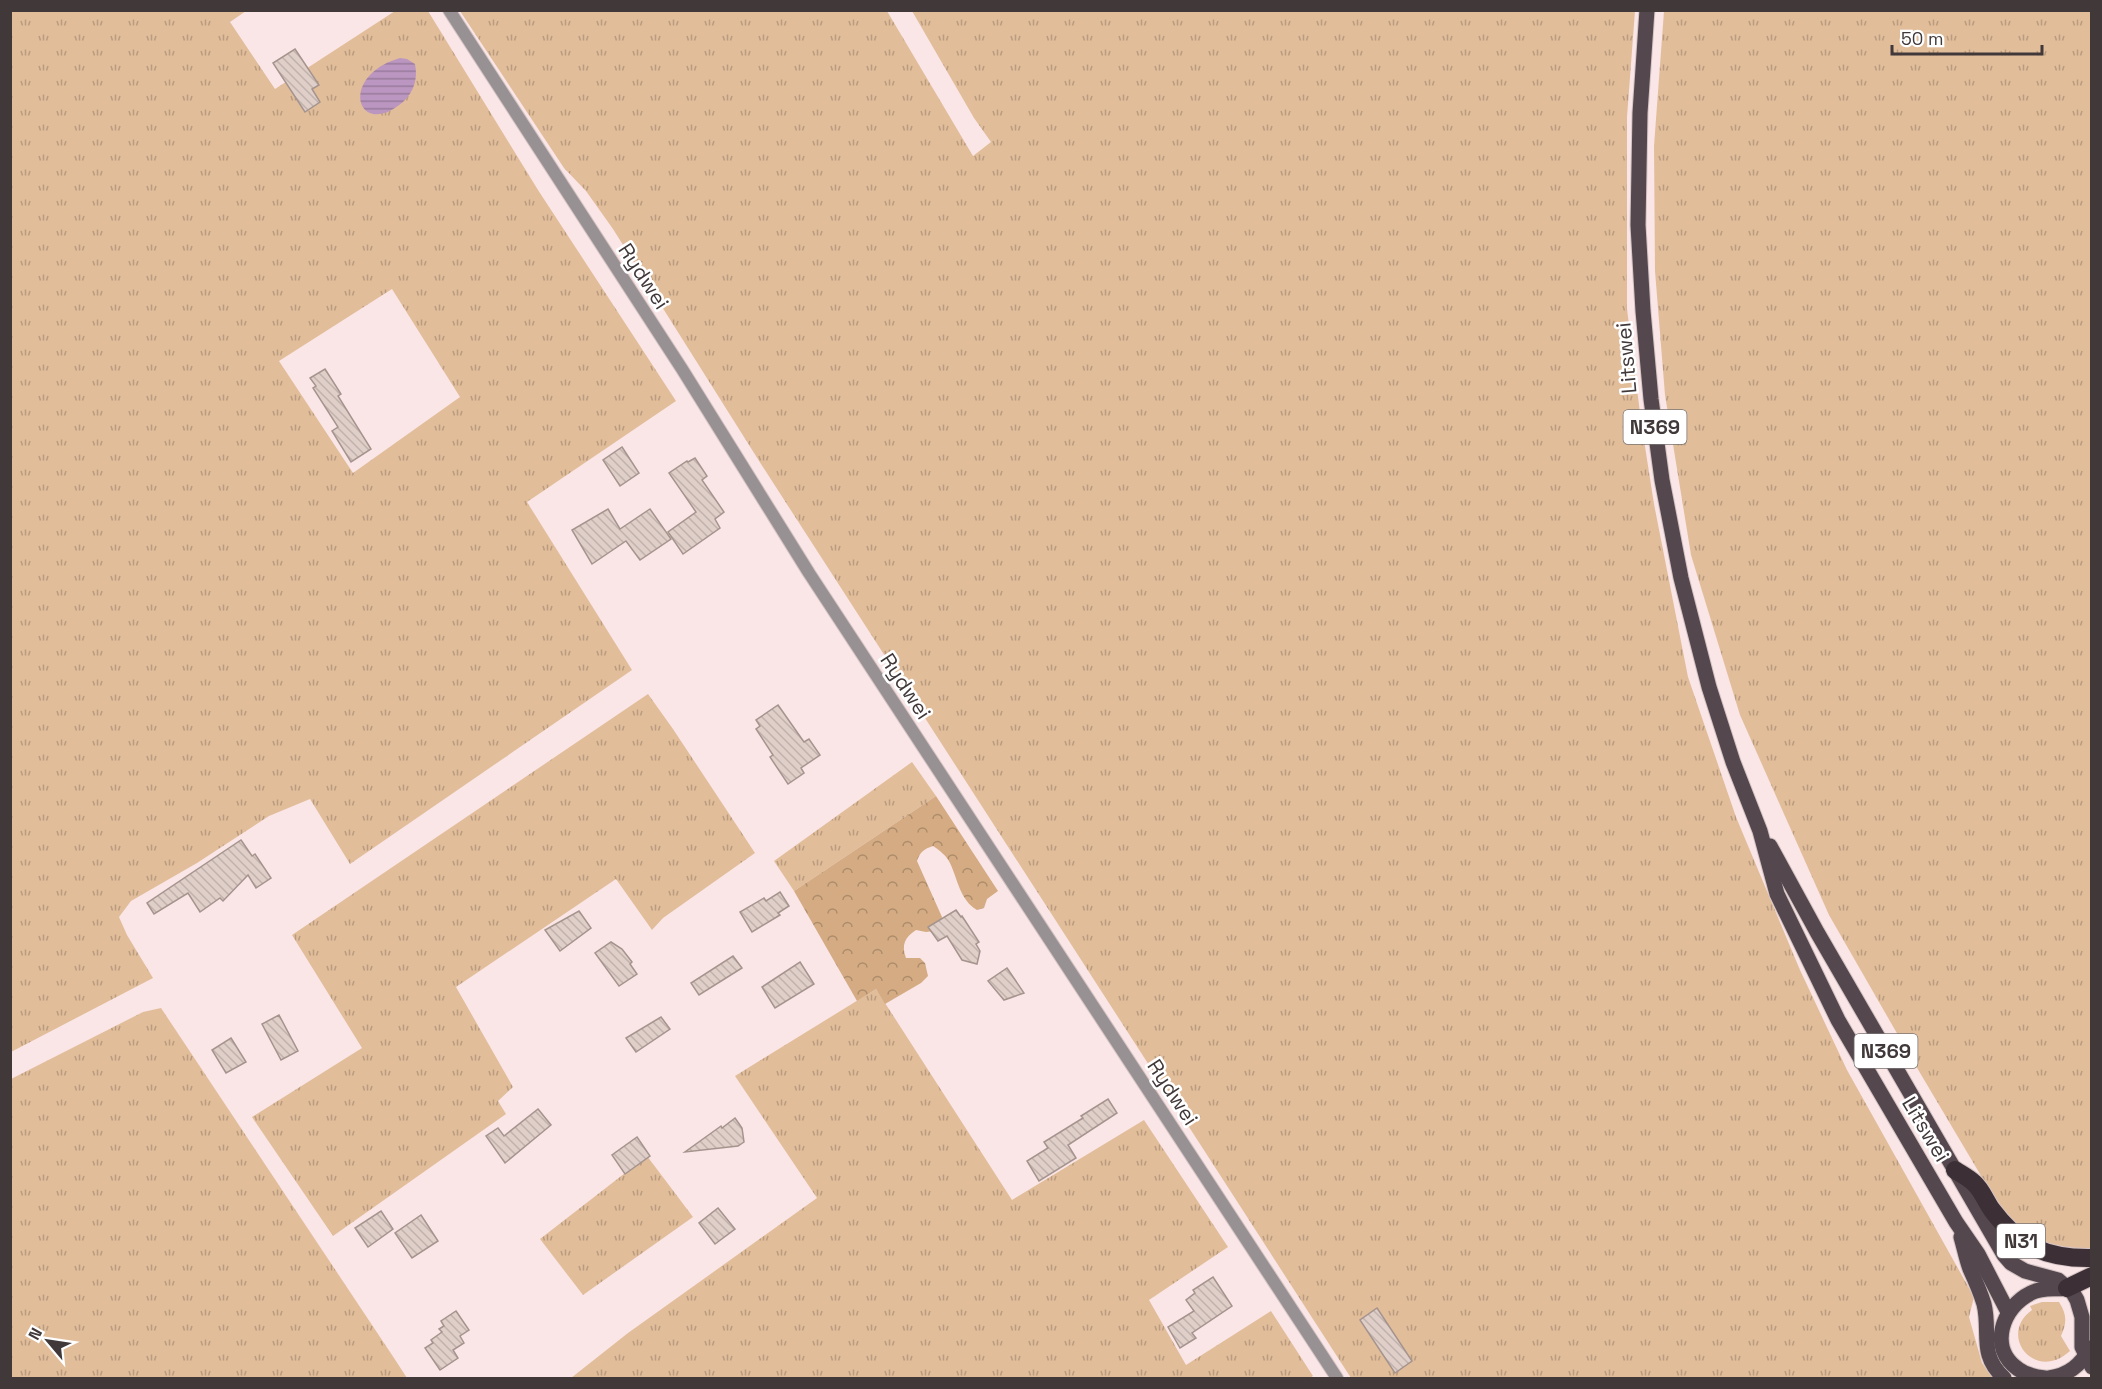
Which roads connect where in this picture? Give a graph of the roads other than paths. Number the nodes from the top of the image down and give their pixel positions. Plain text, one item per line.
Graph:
1 (449, 10) edge
2 (1647, 10) edge
3 (1760, 831) junction
4 (1955, 1170) junction
5 (1956, 1222) junction
6 (2091, 1258) edge
7 (2091, 1276) edge
8 (2067, 1288) junction
9 (2008, 1312) junction
10 (2089, 1356) edge
11 (1337, 1378) edge
12 (2004, 1378) edge
13 (2047, 1378) edge

1 - 11 street, Rydwei
2 - 3 main road, Litswei / N369
3 - 4 main road, Litswei / N369
3 - 5 main road, Litswei / N369
4 - 6 highway, N31
4 - 8 main road, Litswei / N369
5 - 9 main road, Litswei / N369
5 - 12 main road, N369
7 - 8 highway
8 - 9 main road
8 - 10 main road
9 - 13 main road
10 - 13 main road

